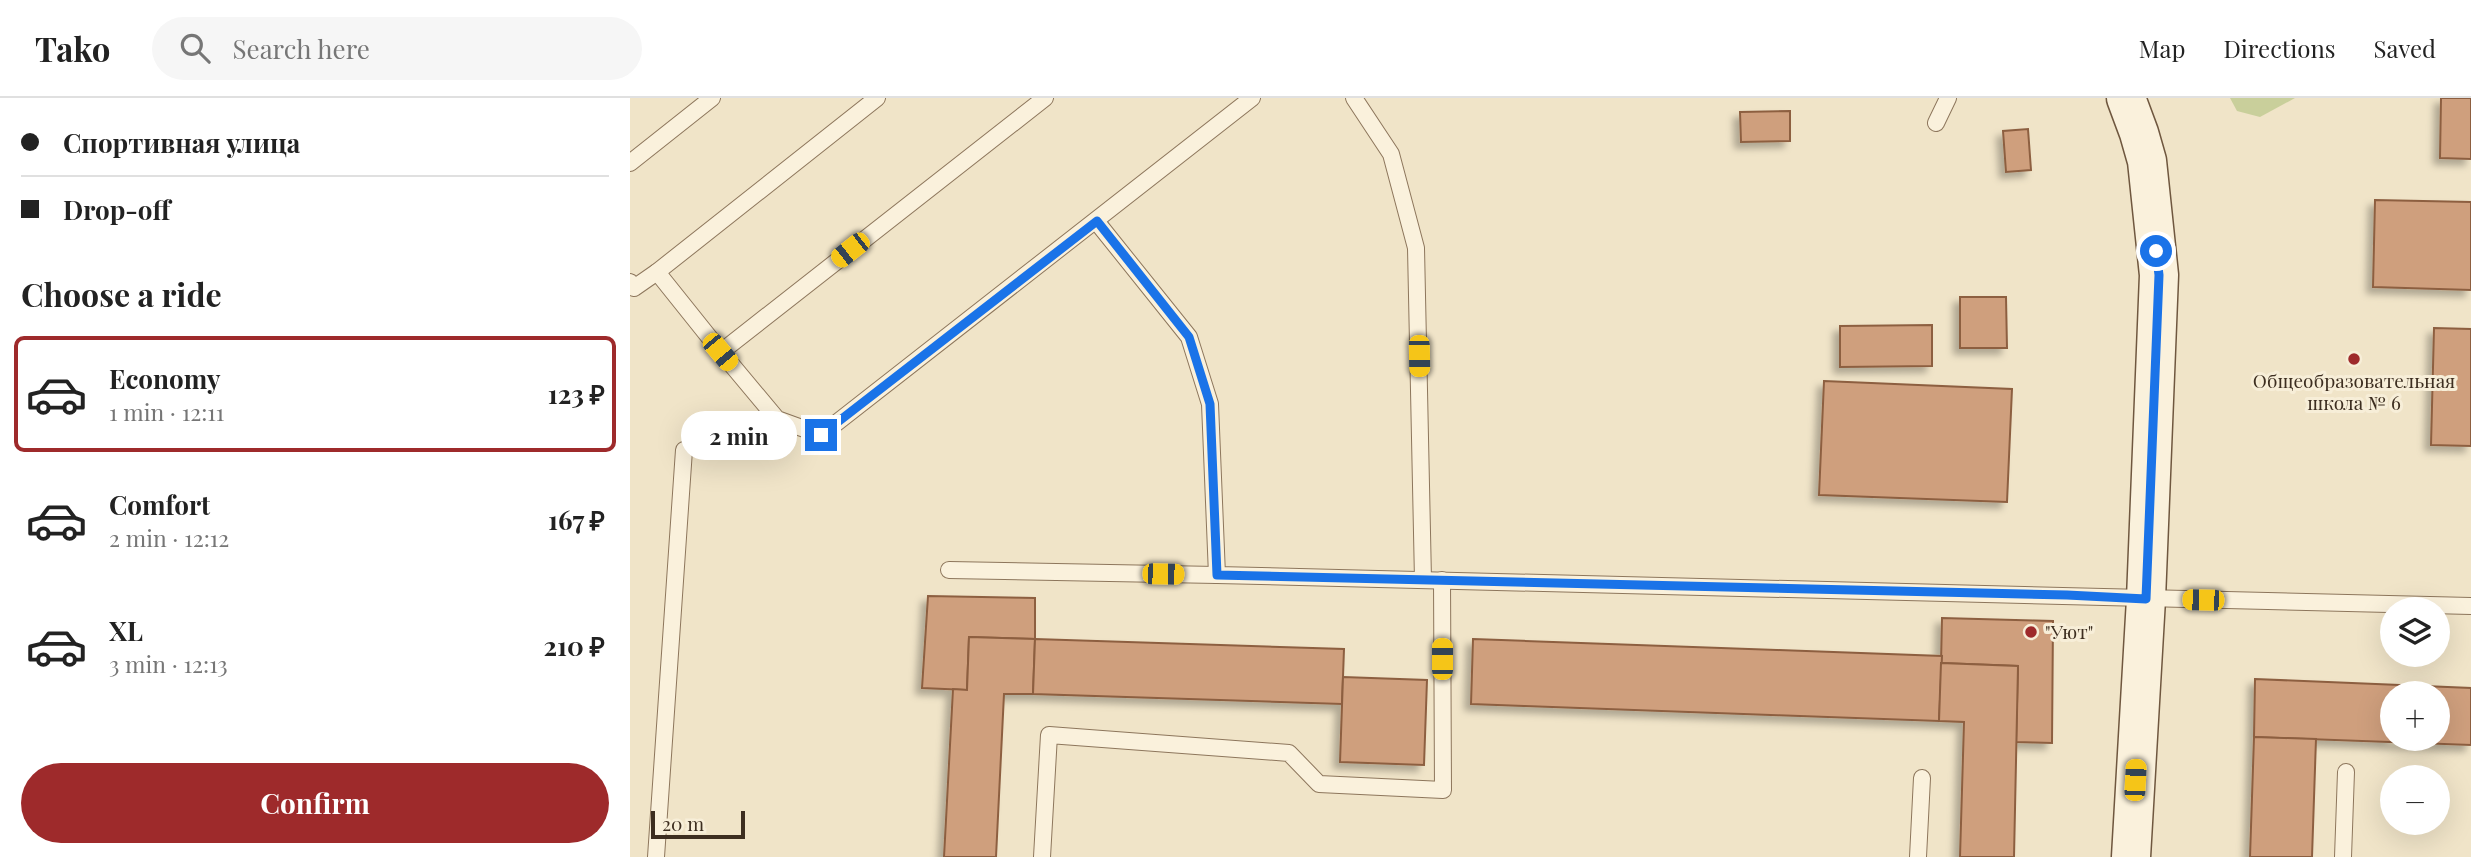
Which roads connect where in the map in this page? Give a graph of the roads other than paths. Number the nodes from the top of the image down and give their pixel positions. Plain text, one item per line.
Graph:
1 (712, 98) edge
2 (877, 98) edge
3 (1045, 98) edge
4 (1252, 98) edge
5 (1354, 98) edge
6 (1948, 98) edge
7 (2126, 98) edge
8 (1936, 123) dead end
9 (630, 163) edge
10 (1097, 221) junction
11 (657, 272) junction
12 (631, 287) edge
13 (720, 352) junction
14 (684, 450) dead end
15 (949, 570) dead end
16 (1217, 575) junction
17 (1423, 580) junction
18 (1442, 580) junction
19 (2146, 599) junction
20 (2471, 606) edge
21 (2346, 772) dead end
22 (1922, 778) dead end
23 (656, 857) edge
24 (1042, 857) edge
25 (1918, 857) edge
26 (2131, 857) edge
27 (2343, 857) edge

1 - 9 lane
2 - 11 lane
3 - 13 lane
4 - 10 lane
5 - 17 lane
6 - 8 lane
7 - 19 street
10 - 13 lane
10 - 16 lane
11 - 12 lane
11 - 13 lane
14 - 23 lane
15 - 16 lane
16 - 17 lane
17 - 18 lane
18 - 19 lane
18 - 24 lane
19 - 20 lane
19 - 26 street
21 - 27 lane
22 - 25 lane

